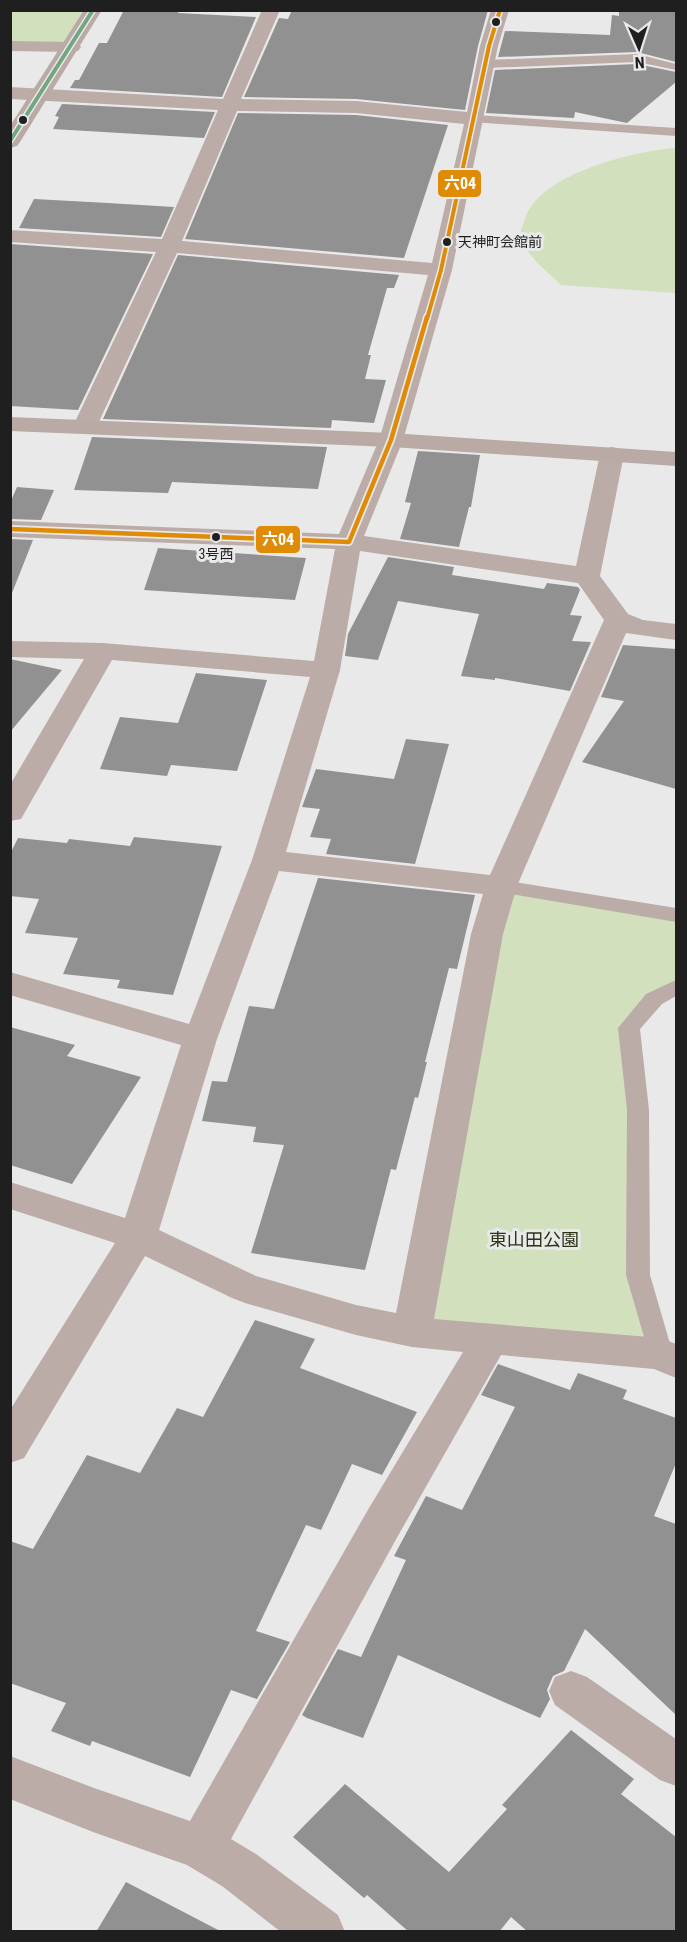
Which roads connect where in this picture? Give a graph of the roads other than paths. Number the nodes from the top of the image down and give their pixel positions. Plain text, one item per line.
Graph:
1 (93, 10) edge
2 (271, 10) edge
3 (500, 10) edge
4 (10, 46) edge
5 (72, 47) junction
6 (487, 64) junction
7 (676, 67) edge
8 (10, 93) edge
9 (42, 94) junction
10 (232, 105) junction
11 (475, 119) junction
12 (676, 132) edge
13 (10, 142) edge
14 (10, 236) edge
15 (170, 246) junction
16 (441, 270) junction
17 (10, 424) edge
18 (85, 426) junction
19 (391, 440) junction
20 (612, 454) junction
21 (676, 459) edge
22 (10, 529) edge
23 (349, 542) junction
24 (587, 576) junction
25 (618, 620) junction
26 (676, 632) edge
27 (10, 649) edge
28 (103, 651) junction
29 (326, 670) junction
30 (10, 812) edge
31 (268, 860) junction
32 (501, 886) junction
33 (676, 915) edge
34 (10, 983) edge
35 (676, 987) edge
36 (200, 1039) junction
37 (10, 1195) edge
38 (138, 1236) junction
39 (412, 1332) junction
40 (490, 1340) junction
41 (669, 1359) edge
42 (10, 1446) edge
43 (571, 1691) dead end
44 (676, 1765) edge
45 (10, 1777) edge
46 (201, 1847) junction
47 (321, 1932) edge

1 - 5 street
2 - 10 street
3 - 6 street
4 - 5 street
5 - 9 street
6 - 7 lane
6 - 11 street
8 - 9 street
9 - 10 street
9 - 13 street
10 - 11 street
10 - 15 street
11 - 12 lane
11 - 16 street
14 - 15 street
15 - 16 street
15 - 18 street
16 - 19 street
17 - 18 street
18 - 19 street
19 - 20 street
19 - 23 street
20 - 21 street
20 - 24 street
22 - 23 street
23 - 24 street
23 - 29 street
24 - 25 street
25 - 26 street
25 - 32 street
27 - 28 street
28 - 29 street
28 - 30 street
29 - 31 street
31 - 32 street
31 - 36 street
32 - 33 lane
32 - 39 street
34 - 36 street
35 - 41 lane
36 - 38 street
37 - 38 street
38 - 39 street
38 - 42 street
39 - 40 street
40 - 41 street
40 - 46 street
43 - 44 street
45 - 46 street
46 - 47 street

